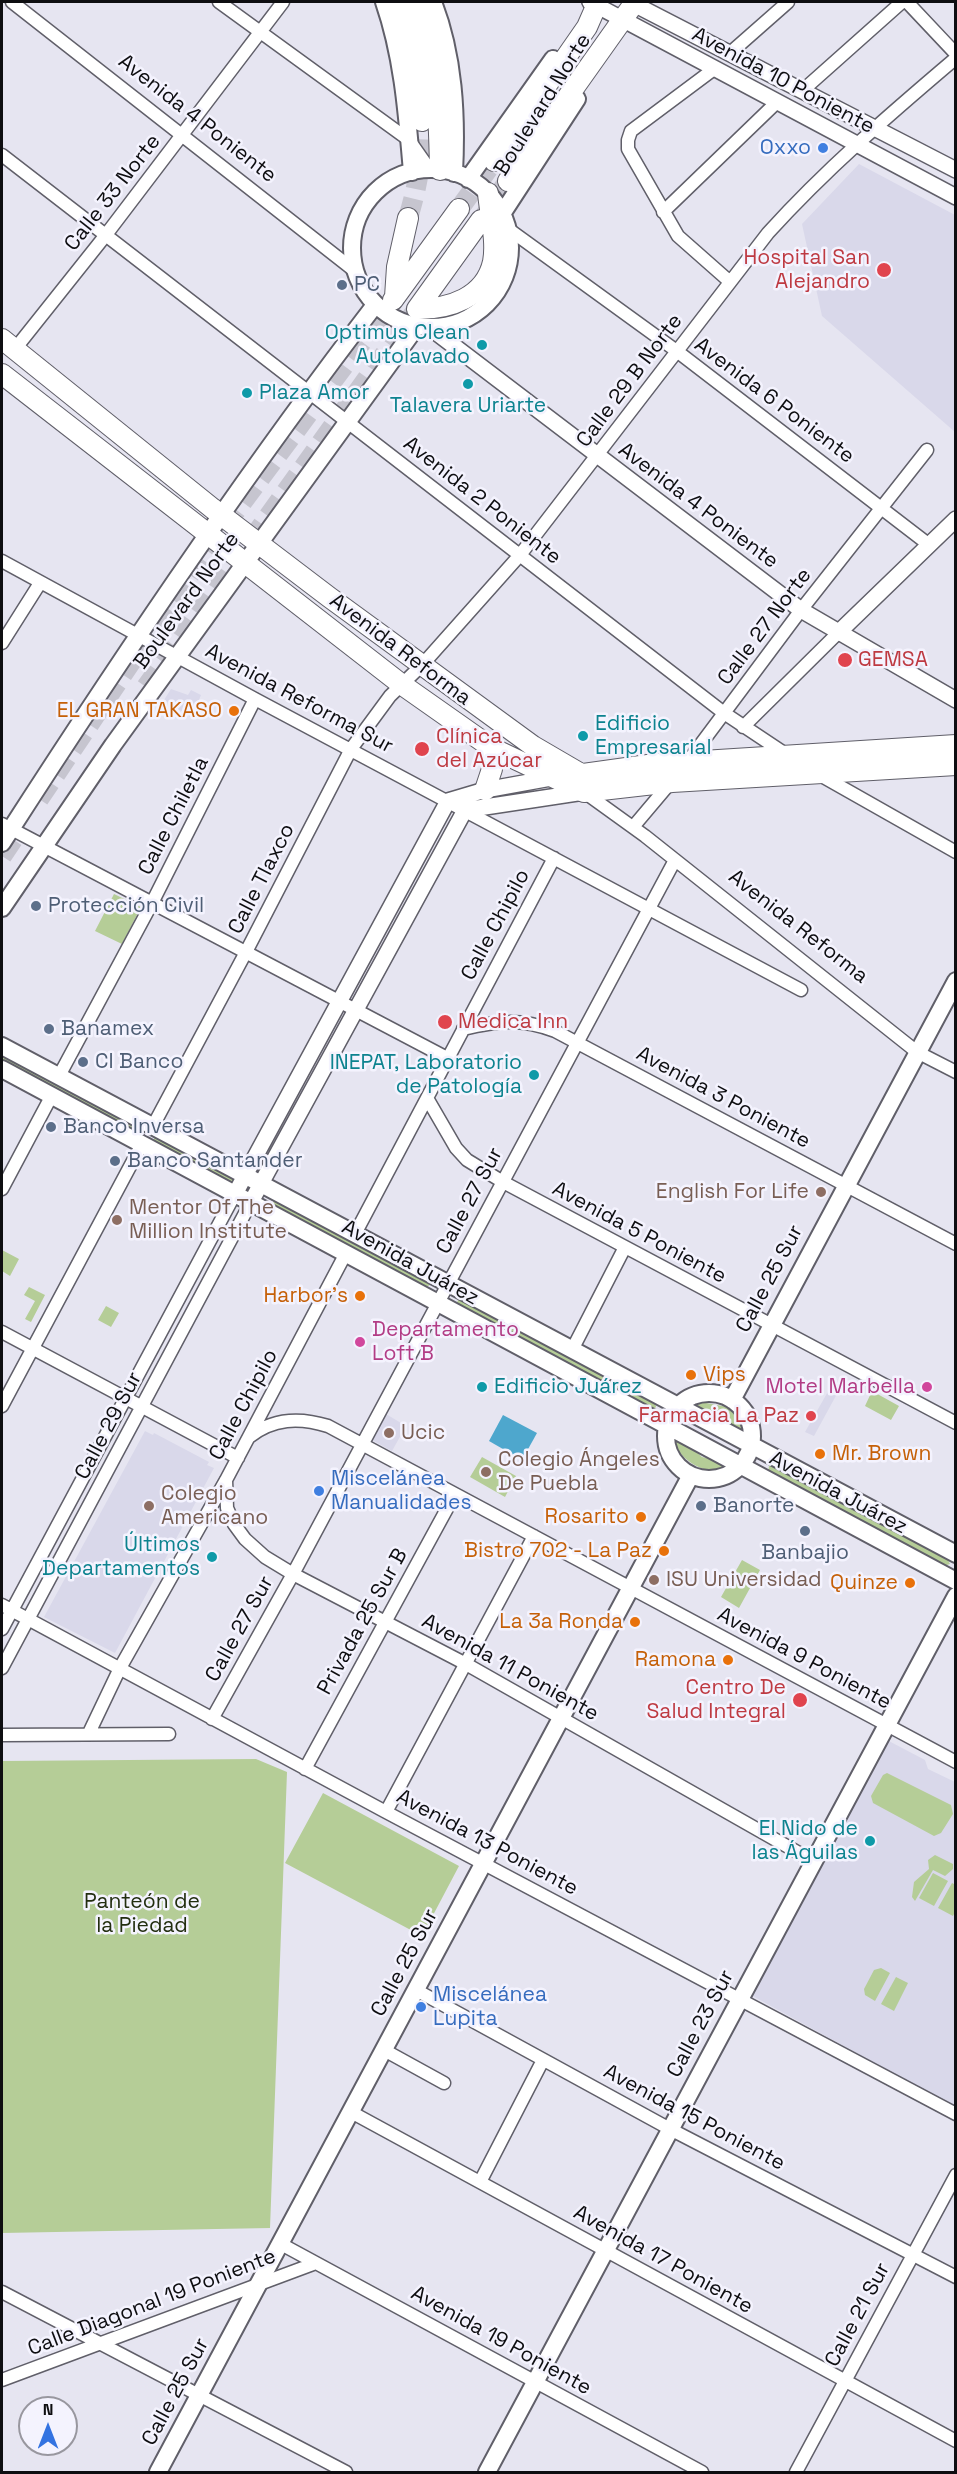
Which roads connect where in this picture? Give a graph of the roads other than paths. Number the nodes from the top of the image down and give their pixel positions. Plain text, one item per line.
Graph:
1 (12, 2) edge
2 (219, 2) edge
3 (283, 2) edge
4 (384, 2) edge
5 (399, 2) edge
6 (418, 2) edge
7 (433, 2) edge
8 (595, 2) edge
9 (633, 2) edge
10 (788, 2) edge
11 (902, 2) edge
12 (908, 2) edge
13 (622, 20) junction
14 (259, 33) junction
15 (729, 54) junction
16 (956, 56) edge
17 (714, 69) junction
18 (802, 91) junction
19 (777, 102) junction
20 (422, 121) tunnel mouth
21 (874, 127) junction
22 (184, 135) junction
23 (410, 140) junction
24 (856, 143) junction
25 (2, 155) edge
26 (494, 161) tunnel mouth
27 (956, 170) edge
28 (412, 172) junction
29 (448, 173) junction
30 (508, 181) tunnel mouth
31 (488, 193) junction
32 (956, 197) edge
33 (459, 209) tunnel mouth
34 (663, 212) junction
35 (408, 218) tunnel mouth
36 (481, 220) tunnel mouth
37 (505, 221) junction
38 (105, 236) junction
39 (355, 271) junction
40 (729, 281) junction
41 (388, 301) junction
42 (421, 321) junction
43 (8, 344) edge
44 (678, 352) junction
45 (2, 374) edge
46 (308, 392) junction
47 (348, 423) junction
48 (927, 450) dead end
49 (597, 456) junction
50 (882, 507) junction
51 (222, 515) junction
52 (956, 519) edge
53 (209, 534) junction
54 (259, 543) junction
55 (928, 544) junction
56 (520, 555) junction
57 (2, 561) edge
58 (246, 561) junction
59 (40, 583) junction
60 (801, 610) junction
61 (838, 633) junction
62 (139, 635) junction
63 (2, 643) edge
64 (177, 656) junction
65 (423, 664) junction
66 (401, 684) junction
67 (255, 699) junction
68 (956, 700) edge
69 (724, 713) junction
70 (743, 727) junction
71 (956, 745) edge
72 (492, 748) junction
73 (351, 749) junction
74 (788, 756) junction
75 (687, 762) junction
76 (956, 765) edge
77 (816, 773) junction
78 (551, 778) junction
79 (672, 782) junction
80 (581, 783) junction
81 (485, 790) junction
82 (448, 801) junction
83 (465, 810) junction
84 (633, 827) junction
85 (5, 832) edge
86 (43, 846) junction
87 (956, 852) edge
88 (554, 858) junction
89 (675, 860) junction
90 (152, 903) junction
91 (2, 908) edge
92 (649, 909) junction
93 (246, 952) junction
94 (956, 981) edge
95 (801, 990) dead end
96 (339, 1002) junction
97 (354, 1011) junction
98 (463, 1029) junction
99 (578, 1042) junction
100 (2, 1046) edge
101 (917, 1052) junction
102 (447, 1058) junction
103 (2, 1069) edge
104 (956, 1072) edge
105 (59, 1076) junction
106 (52, 1095) junction
107 (427, 1098) junction
108 (153, 1126) junction
109 (142, 1144) junction
110 (245, 1176) junction
111 (503, 1182) junction
112 (260, 1184) junction
113 (846, 1185) junction
114 (2, 1189) edge
115 (243, 1198) junction
116 (355, 1234) junction
117 (956, 1244) edge
118 (625, 1247) junction
119 (346, 1253) junction
120 (448, 1284) junction
121 (438, 1304) junction
122 (771, 1325) junction
123 (2, 1332) edge
124 (32, 1349) junction
125 (572, 1350) junction
126 (126, 1398) junction
127 (732, 1400) junction
128 (2, 1406) edge
129 (678, 1406) junction
130 (141, 1407) junction
131 (956, 1423) edge
132 (667, 1426) junction
133 (249, 1437) junction
134 (362, 1444) junction
135 (751, 1445) junction
136 (237, 1458) junction
137 (740, 1466) junction
138 (691, 1475) junction
139 (226, 1480) junction
140 (455, 1494) junction
141 (534, 1536) junction
142 (956, 1554) edge
143 (293, 1574) junction
144 (956, 1581) edge
145 (631, 1588) junction
146 (956, 1596) edge
147 (7, 1607) edge
148 (28, 1619) junction
149 (385, 1621) junction
150 (2, 1629) edge
151 (466, 1664) junction
152 (2, 1668) edge
153 (120, 1668) junction
154 (213, 1719) junction
155 (562, 1719) junction
156 (887, 1725) junction
157 (89, 1733) junction
158 (169, 1734) dead end
159 (2, 1735) edge
160 (956, 1762) edge
161 (305, 1768) junction
162 (386, 1812) junction
163 (813, 1861) junction
164 (484, 1863) junction
165 (416, 1990) junction
166 (740, 1999) junction
167 (384, 2050) junction
168 (543, 2060) junction
169 (444, 2083) dead end
170 (351, 2112) junction
171 (956, 2114) edge
172 (670, 2129) junction
173 (956, 2175) edge
174 (480, 2182) junction
175 (281, 2244) junction
176 (606, 2251) junction
177 (912, 2254) junction
178 (316, 2263) junction
179 (956, 2277) edge
180 (260, 2283) junction
181 (2, 2292) edge
182 (100, 2343) junction
183 (2, 2380) edge
184 (845, 2381) junction
185 (536, 2382) junction
186 (199, 2396) junction
187 (956, 2441) edge
188 (158, 2472) edge
189 (346, 2472) edge
190 (487, 2472) edge
191 (702, 2472) edge
192 (796, 2472) edge

1 - 22 street, Avenida 4 Poniente
2 - 14 street
3 - 14 street, Calle 33 Norte
4 - 23 main road
5 - 20 main road
6 - 29 main road
7 - 29 main road
8 - 13 street, Avenida 10 Poniente
8 - 26 main road, Boulevard Norte
8 - 29 main road, Boulevard Norte
9 - 13 main road, Boulevard Norte
9 - 15 street, Avenida 10 Poniente
10 - 15 street
11 - 18 street
12 - 16 street
13 - 17 street, Avenida 10 Poniente
13 - 30 main road, Boulevard Norte
13 - 37 main road, Boulevard Norte
14 - 22 street, Calle 33 Norte
14 - 23 street
15 - 18 street, Avenida 10 Poniente
16 - 21 street, Calle 29 B Norte
17 - 19 street, Avenida 10 Poniente
17 - 34 street
18 - 21 street, Avenida 10 Poniente
19 - 24 street, Avenida 10 Poniente
19 - 34 street
21 - 24 street, Calle 29 B Norte
21 - 27 street, Avenida 10 Poniente
22 - 38 street, Calle 33 Norte
22 - 39 street, Avenida 4 Poniente
23 - 28 main road
23 - 29 street
24 - 32 street, Avenida 10 Poniente
24 - 40 street, Calle 29 B Norte
25 - 38 street, Avenida 2 Poniente
28 - 29 main road
28 - 39 main road
29 - 31 main road
31 - 37 main road
31 - 42 main road
33 - 41 main road, Boulevard Norte
34 - 40 street
35 - 41 main road
36 - 42 main road, Boulevard Norte
37 - 42 main road
37 - 44 street, Avenida 6 Poniente
38 - 43 street, Calle 33 Norte
38 - 46 street, Avenida 2 Poniente
39 - 41 main road
40 - 44 street, Calle 29 B Norte
41 - 42 main road
41 - 46 main road, Boulevard Norte
42 - 47 main road, Boulevard Norte
42 - 49 street, Avenida 4 Poniente
43 - 51 main road, Avenida Reforma
44 - 49 street, Calle 29 B Norte
44 - 50 street, Avenida 6 Poniente
45 - 53 main road, Avenida Reforma
46 - 47 street, Avenida 2 Poniente
46 - 51 main road, Boulevard Norte
47 - 54 main road, Boulevard Norte
47 - 56 street, Avenida 2 Poniente
48 - 50 street, Calle 27 Norte
49 - 56 street, Calle 29 B Norte
49 - 60 street, Avenida 4 Poniente
50 - 55 street, Avenida 6 Poniente
50 - 60 street, Calle 27 Norte
51 - 53 main road, Boulevard Norte
51 - 54 main road, Avenida Reforma
52 - 55 street
53 - 58 main road, Avenida Reforma
53 - 62 main road, Boulevard Norte
54 - 58 main road, Boulevard Norte
54 - 65 main road, Avenida Reforma
55 - 61 street
56 - 65 street, Calle 29 B Norte
56 - 69 street, Avenida 2 Poniente
57 - 59 street, Avenida Reforma Sur
58 - 64 main road, Boulevard Norte
58 - 66 main road, Avenida Reforma
59 - 62 street, Avenida Reforma Sur
59 - 63 street
60 - 61 street, Avenida 4 Poniente
60 - 69 street, Calle 27 Norte
61 - 68 street, Avenida 4 Poniente
61 - 70 street
62 - 64 street, Avenida Reforma Sur
62 - 85 main road, Boulevard Norte
64 - 67 street, Avenida Reforma Sur
64 - 86 main road, Boulevard Norte
65 - 66 street, Calle Tlaxco
65 - 80 main road, Avenida Reforma
66 - 72 main road, Avenida Reforma
66 - 73 street, Calle Tlaxco
67 - 73 street, Avenida Reforma Sur
67 - 90 street, Calle Chiletla
69 - 70 street, Avenida 2 Poniente
69 - 75 street, Calle 27 Norte
70 - 74 street, Avenida 2 Poniente
71 - 74 main road
72 - 78 main road, Avenida Reforma
72 - 81 main road
73 - 82 street, Avenida Reforma Sur
73 - 93 street, Calle Tlaxco
74 - 75 main road
74 - 77 street, Avenida 2 Poniente
75 - 79 street, Calle 27 Norte
75 - 80 main road
76 - 77 main road
77 - 79 main road
77 - 87 street, Avenida 2 Poniente
78 - 80 main road
78 - 81 street
79 - 80 main road, Avenida Reforma
79 - 84 street, Calle 27 Norte
80 - 83 street
80 - 84 street, Avenida Reforma
81 - 82 street
82 - 83 street, Avenida Reforma Sur
82 - 96 street
83 - 88 street, Avenida Reforma Sur
83 - 97 street
84 - 89 street, Avenida Reforma
85 - 86 street
86 - 90 street
86 - 91 main road, Boulevard Norte
88 - 92 street, Avenida Reforma Sur
88 - 98 street, Calle Chipilo
89 - 92 street, Calle 27 Sur
89 - 101 street, Avenida Reforma
90 - 93 street
90 - 105 street, Calle Chiletla
92 - 95 street, Avenida Reforma Sur
92 - 99 street, Calle 27 Sur
93 - 96 street
93 - 108 street, Calle Tlaxco
94 - 101 main road, Calle 25 Sur
96 - 97 street
96 - 110 street
97 - 102 street
97 - 112 street
98 - 99 street, Avenida 3 Poniente
98 - 102 street, Calle Chipilo
99 - 111 street, Calle 27 Sur
99 - 113 street, Avenida 3 Poniente
100 - 105 main road, Avenida Juárez
101 - 104 street, Avenida Reforma
101 - 113 main road, Calle 25 Sur
102 - 107 street, Calle Chipilo
103 - 106 main road, Avenida Juárez
105 - 108 main road, Avenida Juárez
106 - 109 main road, Avenida Juárez
106 - 114 street
107 - 111 street, Avenida 5 Poniente
107 - 116 street, Calle Chipilo
108 - 110 main road, Avenida Juárez
109 - 115 main road, Avenida Juárez
109 - 124 street
110 - 112 main road, Avenida Juárez
110 - 115 street
111 - 118 street, Avenida 5 Poniente
111 - 120 street, Calle 27 Sur
112 - 115 street
112 - 116 main road, Avenida Juárez
113 - 117 street, Avenida 3 Poniente
113 - 122 main road, Calle 25 Sur
115 - 119 main road, Avenida Juárez
115 - 126 street, Calle 29 Sur
115 - 130 street, Calle 29 Sur
116 - 120 main road, Avenida Juárez
118 - 122 street, Avenida 5 Poniente
118 - 125 street
119 - 121 main road, Avenida Juárez
119 - 133 street, Calle Chipilo
120 - 121 street, Calle 27 Sur
120 - 125 main road, Avenida Juárez
121 - 132 main road, Avenida Juárez
121 - 134 street, Calle 27 Sur
122 - 127 main road, Calle 25 Sur
122 - 131 street, Avenida 5 Poniente
123 - 124 street
124 - 126 street
124 - 128 street
125 - 129 main road, Avenida Juárez
126 - 130 street
126 - 147 street, Calle 29 Sur
127 - 129 main road
127 - 135 main road
129 - 132 main road
129 - 135 main road, Avenida Juárez
130 - 136 street
130 - 148 street, Calle 29 Sur
132 - 137 main road, Avenida Juárez
132 - 138 main road
133 - 134 street, Avenida 9 Poniente
133 - 136 street, Calle Chipilo
134 - 140 street, Avenida 9 Poniente
134 - 143 street, Calle 27 Sur
135 - 137 main road
135 - 142 main road, Avenida Juárez
136 - 139 street, Calle Chipilo
137 - 138 main road
137 - 144 main road, Avenida Juárez
138 - 145 main road, Calle 25 Sur
139 - 143 street, Avenida 11 Poniente
139 - 153 street, Calle Chipilo
140 - 141 street, Avenida 9 Poniente
140 - 149 street, Privada 25 Sur B
141 - 145 street, Avenida 9 Poniente
141 - 151 street
143 - 149 street, Avenida 11 Poniente
143 - 154 street, Calle 27 Sur
145 - 155 main road, Calle 25 Sur
145 - 156 street, Avenida 9 Poniente
146 - 156 main road, Calle 23 Sur
147 - 148 street, Avenida 13 Poniente
147 - 150 street, Calle 29 Sur
148 - 152 street, Calle 29 Sur
148 - 153 street, Avenida 13 Poniente
149 - 151 street, Avenida 11 Poniente
149 - 161 street, Privada 25 Sur B
151 - 155 street, Avenida 11 Poniente
151 - 162 street
153 - 154 street, Avenida 13 Poniente
153 - 157 street, Calle Chipilo
154 - 161 street, Avenida 13 Poniente
155 - 163 street, Avenida 11 Poniente
155 - 164 main road, Calle 25 Sur
156 - 160 street, Avenida 9 Poniente
156 - 163 main road, Calle 23 Sur
157 - 158 street
157 - 159 street
161 - 162 street, Avenida 13 Poniente
162 - 164 street, Avenida 13 Poniente
163 - 166 main road, Calle 23 Sur
164 - 165 main road, Calle 25 Sur
164 - 166 street, Avenida 13 Poniente
165 - 167 main road, Calle 25 Sur
165 - 168 street, Avenida 15 Poniente
166 - 171 street, Avenida 13 Poniente
166 - 172 main road, Calle 23 Sur
167 - 169 street
167 - 170 main road, Calle 25 Sur
168 - 172 street, Avenida 15 Poniente
168 - 174 street
170 - 174 street, Avenida 17 Poniente
170 - 175 main road, Calle 25 Sur
172 - 176 main road, Calle 23 Sur
172 - 177 street, Avenida 15 Poniente
173 - 177 street, Calle 21 Sur
174 - 176 street, Avenida 17 Poniente
175 - 178 street, Avenida 19 Poniente
175 - 180 main road, Calle 25 Sur
176 - 184 street, Avenida 17 Poniente
176 - 185 main road, Calle 23 Sur
177 - 179 street, Avenida 15 Poniente
177 - 184 street, Calle 21 Sur
178 - 180 street, Calle Diagonal 19 Poniente
178 - 185 street, Avenida 19 Poniente
180 - 182 street, Calle Diagonal 19 Poniente
180 - 186 main road, Calle 25 Sur
181 - 182 street
182 - 183 street, Calle Diagonal 19 Poniente
182 - 186 street
184 - 187 street, Avenida 17 Poniente
184 - 192 street, Calle 21 Sur
185 - 190 main road, Calle 23 Sur
185 - 191 street, Avenida 19 Poniente
186 - 188 main road, Calle 25 Sur
186 - 189 street

